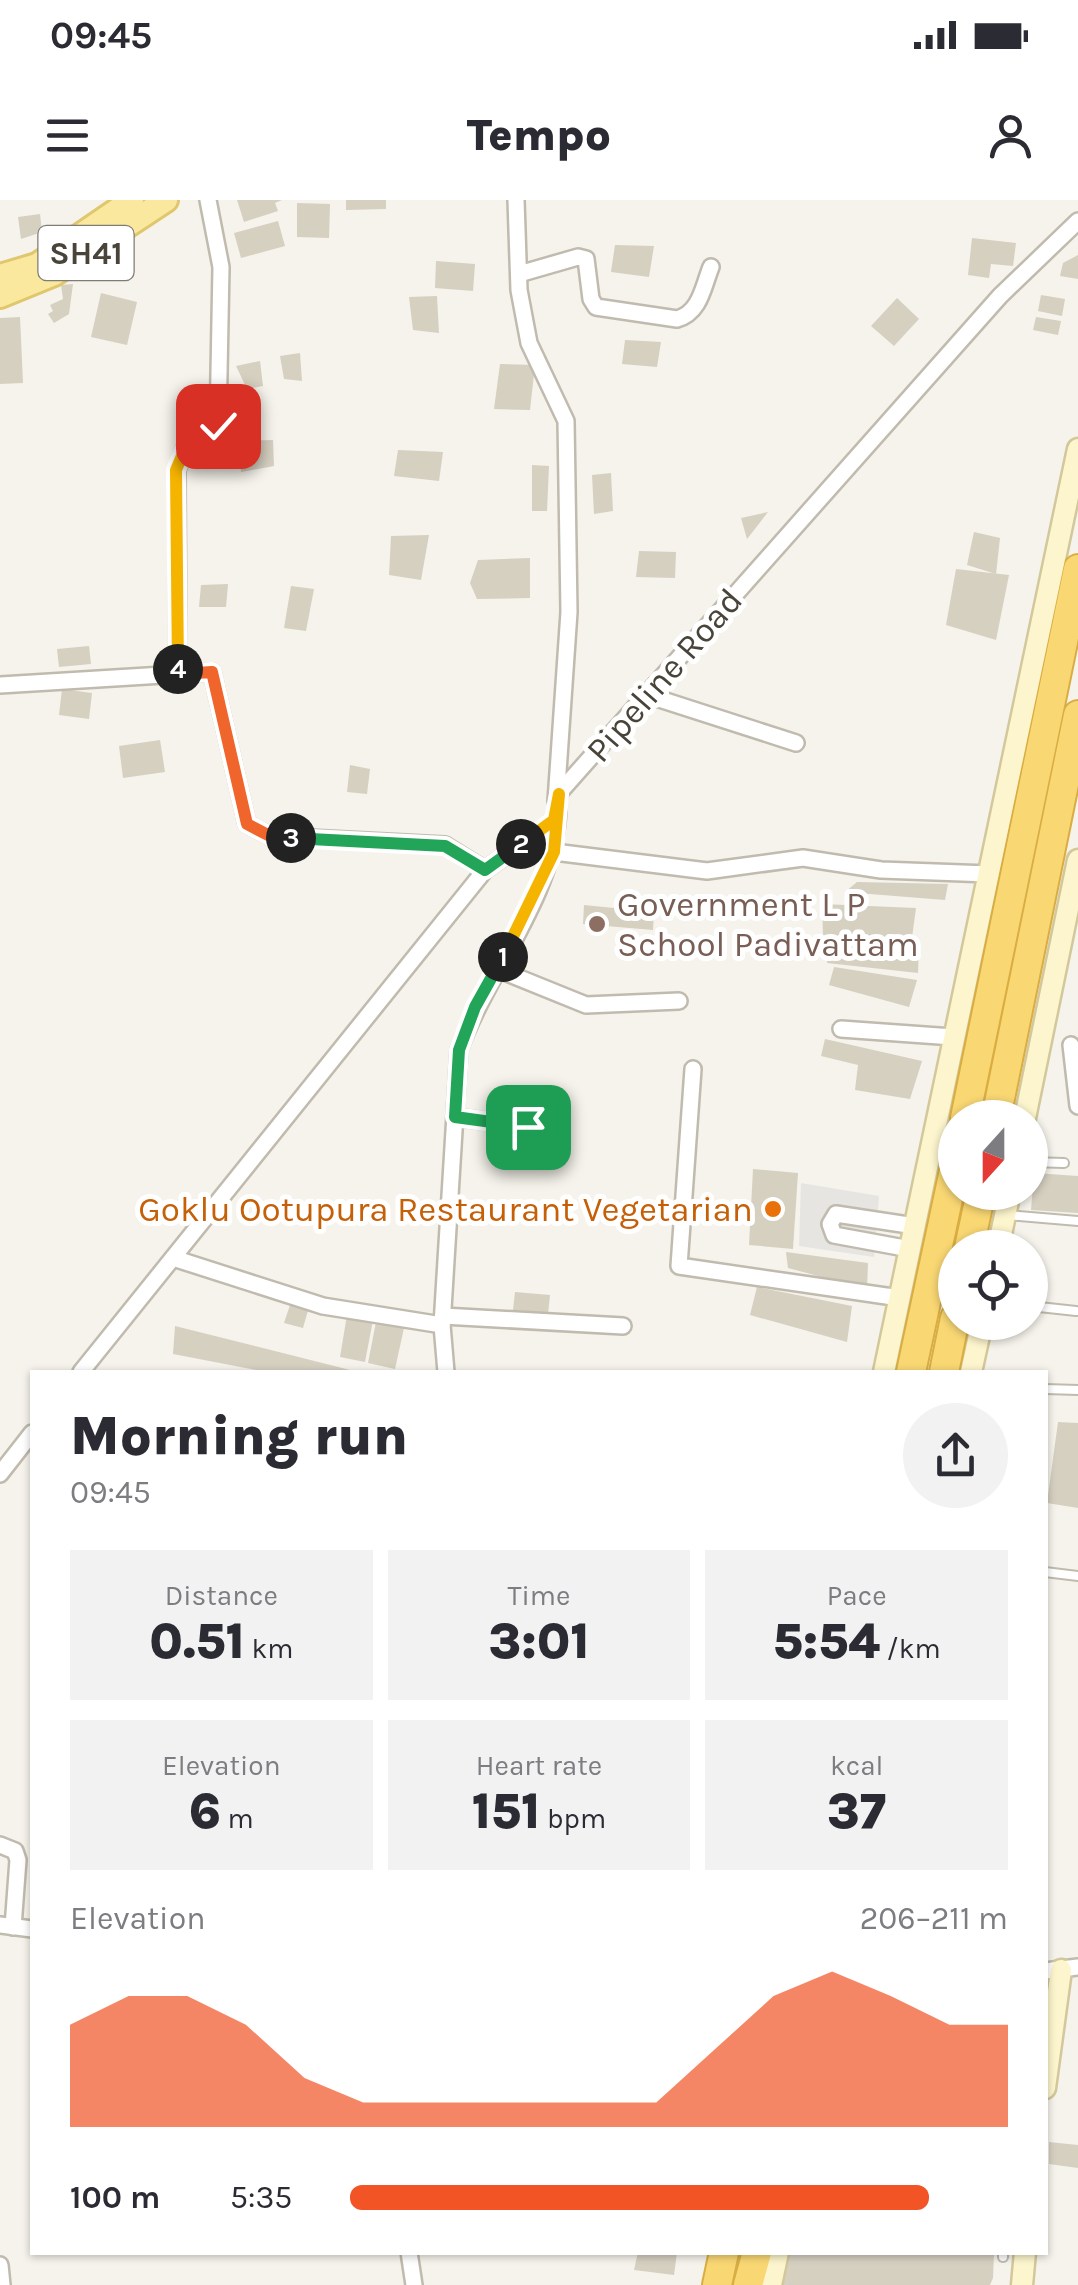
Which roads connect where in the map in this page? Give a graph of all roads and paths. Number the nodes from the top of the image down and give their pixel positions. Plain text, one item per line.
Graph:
1 (132, 200) edge
2 (166, 200) edge
3 (208, 200) edge
4 (516, 200) edge
5 (1078, 221) edge
6 (711, 267) dead end
7 (520, 274) junction
8 (0, 276) edge
9 (0, 296) edge
10 (1078, 449) edge
11 (1068, 577) edge
12 (178, 674) junction
13 (0, 685) edge
14 (647, 695) junction
15 (1078, 715) edge
16 (796, 743) dead end
17 (559, 794) junction
18 (554, 820) junction
19 (554, 852) junction
20 (1078, 860) edge
21 (485, 870) junction
22 (989, 874) junction
23 (1071, 926) edge
24 (497, 969) junction
25 (679, 1000) dead end
26 (841, 1029) dead end
27 (1042, 1034) junction
28 (953, 1037) junction
29 (1075, 1045) edge
30 (692, 1069) dead end
31 (968, 1100) edge
32 (1000, 1100) edge
33 (1029, 1100) edge
34 (1078, 1106) edge
35 (455, 1117) junction
36 (528, 1127) dead end
37 (1048, 1163) edge
38 (1064, 1163) dead end
39 (942, 1210) edge
40 (1007, 1210) edge
41 (1006, 1214) junction
42 (1078, 1221) edge
43 (915, 1226) junction
44 (1002, 1230) edge
45 (910, 1249) junction
46 (174, 1258) junction
47 (900, 1298) junction
48 (1048, 1308) edge
49 (1076, 1311) edge
50 (443, 1320) junction
51 (623, 1326) dead end
52 (907, 1332) junction
53 (951, 1340) edge
54 (978, 1340) edge
55 (84, 1370) edge
56 (446, 1370) edge
57 (885, 1370) edge
58 (912, 1370) edge
59 (944, 1370) edge
60 (970, 1370) edge
61 (1048, 1389) edge
62 (1078, 1390) edge
63 (30, 1436) edge
64 (0, 1474) edge
65 (1048, 1572) edge
66 (1078, 1576) edge
67 (0, 1845) edge
68 (6, 1926) edge
69 (1061, 1969) edge
70 (1068, 2004) edge
71 (1048, 2077) edge
72 (409, 2255) edge
73 (723, 2255) edge
74 (757, 2255) edge
75 (777, 2255) edge
76 (1025, 2255) edge
77 (0, 2264) edge
78 (2, 2285) edge
79 (414, 2285) edge
80 (717, 2285) edge
81 (748, 2285) edge
82 (771, 2285) edge
83 (1022, 2285) edge

1 - 8 main road
2 - 9 main road, SH41
3 - 12 street
4 - 7 street
5 - 14 street, Pipeline Road
6 - 7 street
7 - 18 street
10 - 11 street
11 - 22 street
11 - 31 highway
12 - 13 street
12 - 21 street
14 - 16 street
14 - 17 street, Pipeline Road
15 - 32 highway
17 - 18 street, Pipeline Road
17 - 19 street
18 - 21 street
19 - 22 street
19 - 24 street
20 - 23 street
21 - 46 street
22 - 28 street
23 - 27 street
24 - 25 street
24 - 35 street
26 - 28 street
27 - 29 street
27 - 33 street
28 - 43 street
29 - 34 street
30 - 47 street
35 - 36 street
35 - 50 street
37 - 38 lane
39 - 52 highway
40 - 41 street
41 - 42 lane
41 - 44 street
43 - 45 street
43 - 45 street
45 - 47 street
46 - 50 street
46 - 55 street
47 - 52 street
48 - 49 lane
50 - 51 street
50 - 56 street
52 - 57 street
52 - 58 highway
53 - 59 highway
54 - 60 street
61 - 62 lane
63 - 64 street
65 - 66 lane
67 - 68 street
69 - 70 street
70 - 71 street
72 - 79 street
73 - 80 highway
74 - 81 highway
75 - 82 street
76 - 83 street
77 - 78 street

